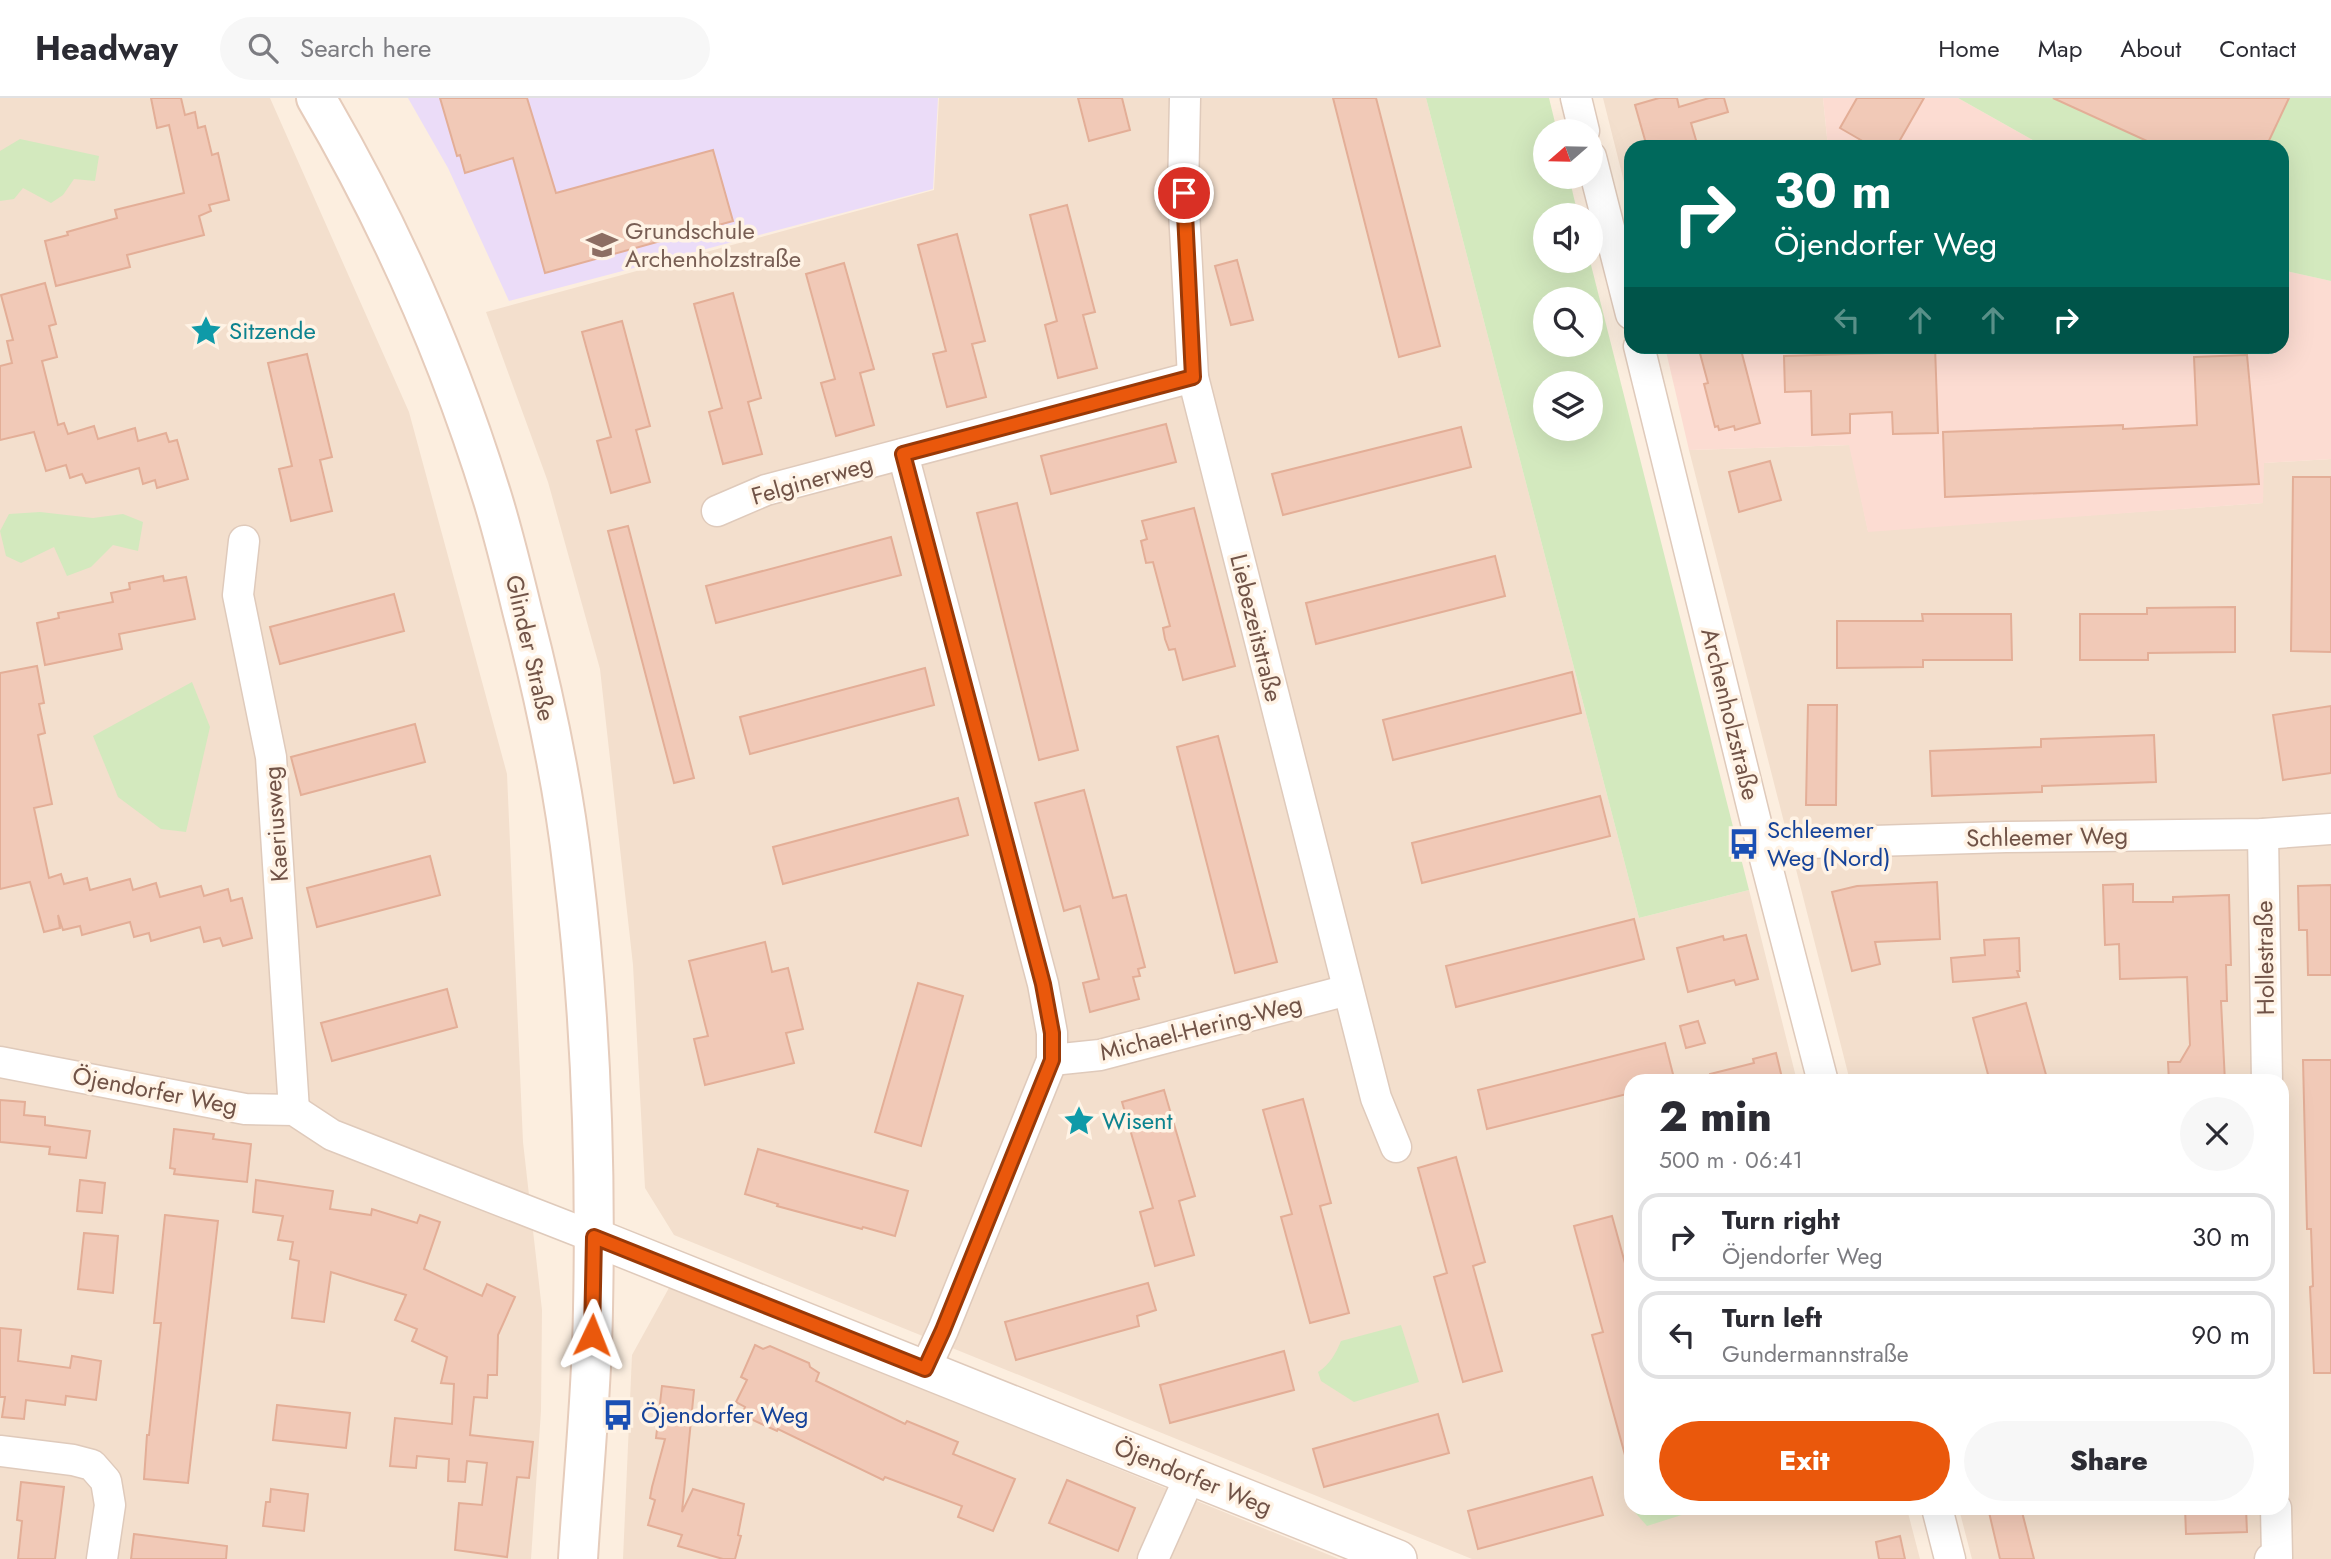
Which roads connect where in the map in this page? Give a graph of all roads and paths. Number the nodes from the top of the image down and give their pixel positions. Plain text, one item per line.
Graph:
1 (316, 98) edge
2 (1185, 98) edge
3 (1576, 98) edge
4 (1581, 119) edge
5 (1599, 189) edge
6 (1624, 287) edge
7 (1641, 354) edge
8 (1193, 377) junction
9 (903, 454) junction
10 (717, 511) dead end
11 (244, 541) dead end
12 (2331, 829) edge
13 (2263, 834) junction
14 (1763, 851) junction
15 (1348, 990) junction
16 (1052, 1060) junction
17 (0, 1062) edge
18 (1821, 1074) edge
19 (2267, 1074) edge
20 (294, 1110) junction
21 (1396, 1147) dead end
22 (594, 1237) junction
23 (925, 1369) junction
24 (0, 1451) edge
25 (1190, 1476) junction
26 (1939, 1515) edge
27 (2276, 1515) edge
28 (102, 1559) edge
29 (578, 1559) edge
30 (1153, 1559) edge
31 (1398, 1559) edge
32 (1950, 1559) edge
33 (2270, 1559) edge

1 - 22 main road, Glinder Straße
2 - 8 street, Liebezeitstraße
3 - 4 street
5 - 6 street
7 - 14 street, Archenholzstraße
8 - 9 street, Felginerweg
8 - 15 street, Liebezeitstraße
9 - 10 street, Felginerweg
9 - 16 street
11 - 20 street, Kaeriusweg
12 - 13 street, Schleemer Weg
13 - 14 street, Schleemer Weg
13 - 19 street, Hollestraße
14 - 18 street, Archenholzstraße
15 - 16 street, Michael-Hering-Weg
15 - 21 street, Liebezeitstraße
16 - 23 street
17 - 20 street, Öjendorfer Weg
20 - 22 street, Öjendorfer Weg
22 - 23 street, Öjendorfer Weg
22 - 29 main road, Glinder Straße
23 - 25 street, Öjendorfer Weg
24 - 28 street
25 - 30 street
25 - 31 street, Öjendorfer Weg
26 - 32 street
27 - 33 street

